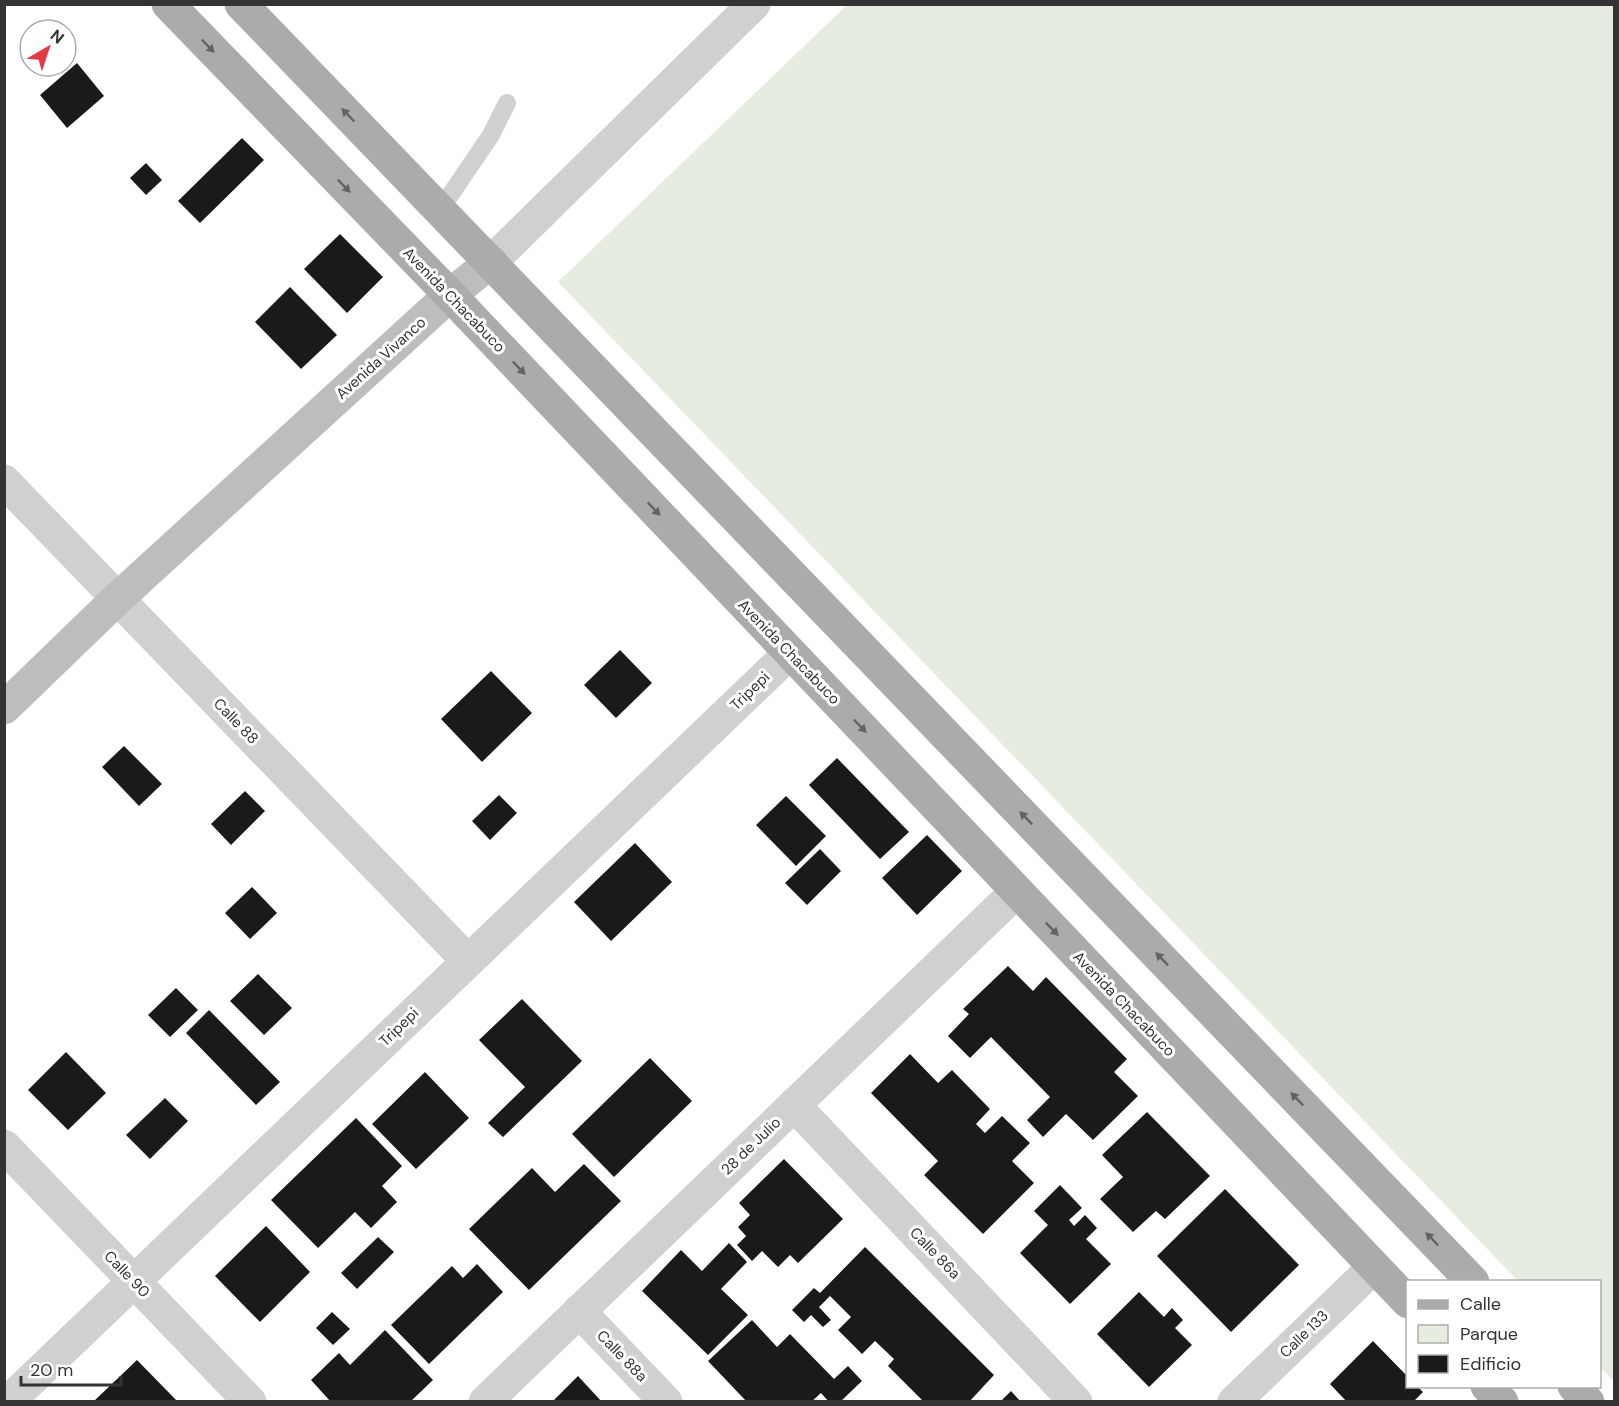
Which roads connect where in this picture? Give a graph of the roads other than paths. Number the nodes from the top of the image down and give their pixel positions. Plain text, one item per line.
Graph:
1 (168, 4) edge
2 (241, 4) edge
3 (754, 4) edge
4 (507, 103) dead end
5 (440, 210) junction
6 (491, 262) junction
7 (450, 295) junction
8 (4, 481) edge
9 (117, 599) junction
10 (790, 653) junction
11 (4, 708) edge
12 (1017, 891) junction
13 (468, 961) junction
14 (794, 1105) junction
15 (4, 1146) edge
16 (1374, 1267) junction
17 (1472, 1280) edge
18 (134, 1281) junction
19 (1406, 1301) edge
20 (579, 1311) junction
21 (1490, 1388) edge
22 (1576, 1388) edge
23 (8, 1401) edge
24 (250, 1401) edge
25 (484, 1401) edge
26 (666, 1401) edge
27 (1077, 1401) edge
28 (1234, 1401) edge
29 (1502, 1401) edge
30 (1588, 1401) edge

1 -> 7 main road, Avenida Chacabuco
5 -> 2 main road
3 - 6 street, Avenida Vivanco
4 - 5 lane
5 - 6 main road
6 - 7 main road, Avenida Vivanco
17 -> 6 main road
7 - 9 main road, Avenida Vivanco
7 -> 10 main road, Avenida Chacabuco
8 - 9 street, Calle 88
9 - 11 main road, Avenida Vivanco
9 - 13 street, Calle 88
10 -> 12 main road, Avenida Chacabuco
10 - 13 street, Tripepi
12 - 14 street, 28 de Julio
12 -> 16 main road, Avenida Chacabuco
13 - 18 street, Tripepi
14 - 20 street, 28 de Julio
14 - 27 street, Calle 86a
15 - 18 street, Calle 90
16 - 19 main road, Avenida Chacabuco
16 - 28 street, Calle 133
18 - 23 street, Tripepi
18 - 24 street, Calle 90
20 - 25 street, 28 de Julio
20 - 26 street, Calle 88a
21 - 29 main road
22 - 30 main road

